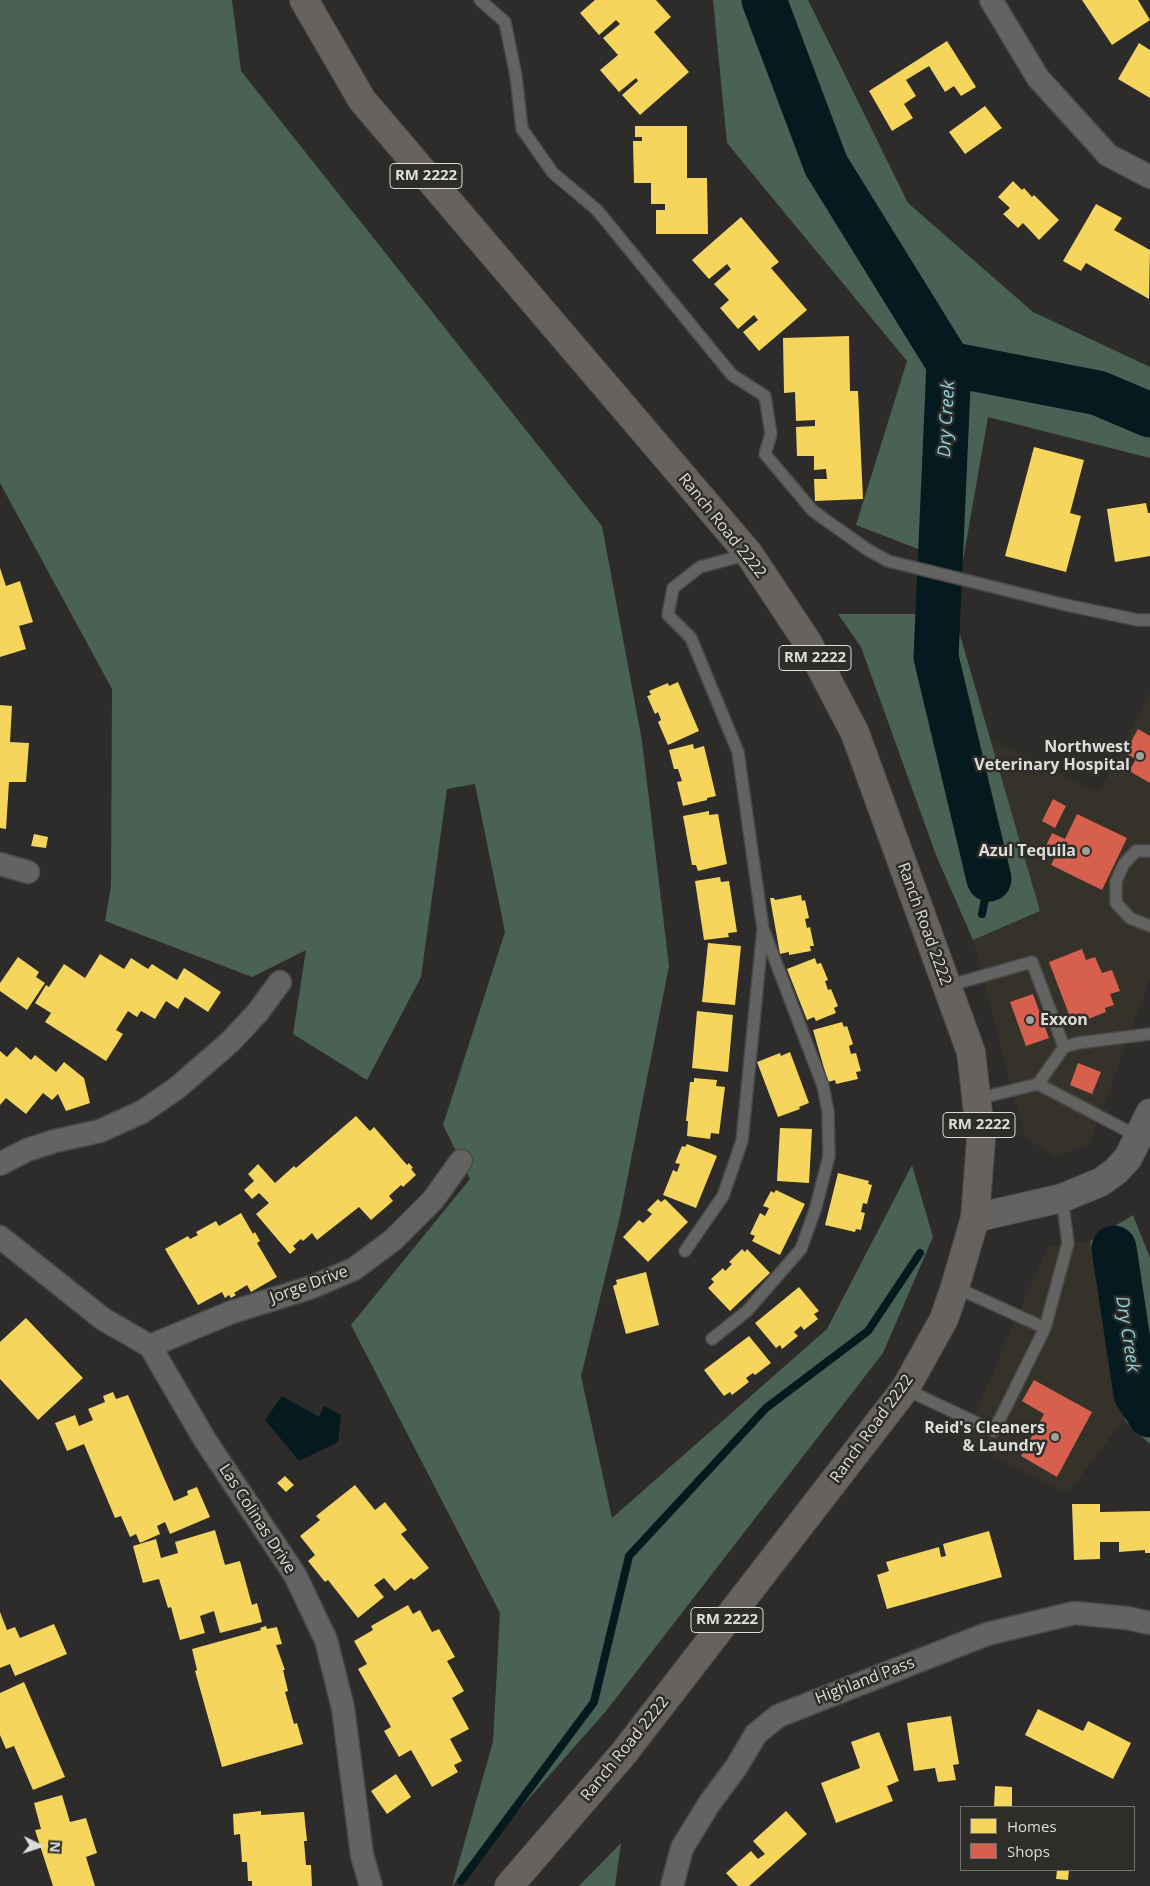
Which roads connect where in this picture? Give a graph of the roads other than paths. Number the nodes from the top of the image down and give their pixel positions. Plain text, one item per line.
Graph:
1 (304, 0) edge
2 (480, 0) edge
3 (990, 0) edge
4 (1150, 177) edge
5 (749, 554) junction
6 (1150, 620) edge
7 (1150, 851) edge
8 (0, 864) edge
9 (28, 872) dead end
10 (1150, 926) edge
11 (763, 929) junction
12 (280, 982) dead end
13 (947, 986) junction
14 (1150, 1034) edge
15 (1064, 1047) junction
16 (1038, 1084) junction
17 (976, 1099) junction
18 (1150, 1113) edge
19 (1138, 1137) junction
20 (461, 1162) dead end
21 (0, 1164) edge
22 (1062, 1198) junction
23 (975, 1218) junction
24 (0, 1237) edge
25 (685, 1251) dead end
26 (955, 1287) junction
27 (1045, 1328) junction
28 (712, 1339) dead end
29 (150, 1346) junction
30 (905, 1389) junction
31 (1150, 1623) edge
32 (371, 1886) edge
33 (510, 1886) edge
34 (672, 1886) edge

1 - 5 main road, Ranch Road 2222 / RM 2222
2 - 6 lane
3 - 4 street
5 - 11 lane
5 - 13 main road, Ranch Road 2222 / RM 2222
7 - 10 lane
8 - 9 street
11 - 25 lane
11 - 28 lane
12 - 21 street
13 - 15 lane
13 - 17 main road, Ranch Road 2222 / RM 2222
14 - 15 lane
15 - 16 lane
16 - 17 lane
16 - 19 lane
17 - 23 main road, Ranch Road 2222 / RM 2222
18 - 19 street
19 - 22 street
20 - 29 street, Jorge Drive
22 - 23 street
22 - 27 lane
23 - 26 main road, Ranch Road 2222 / RM 2222
24 - 29 street, Las Colinas Drive
26 - 27 lane
26 - 30 main road, Ranch Road 2222 / RM 2222
27 - 30 lane
29 - 32 street, Las Colinas Drive
30 - 33 main road, Ranch Road 2222 / RM 2222
31 - 34 street, Highland Pass

